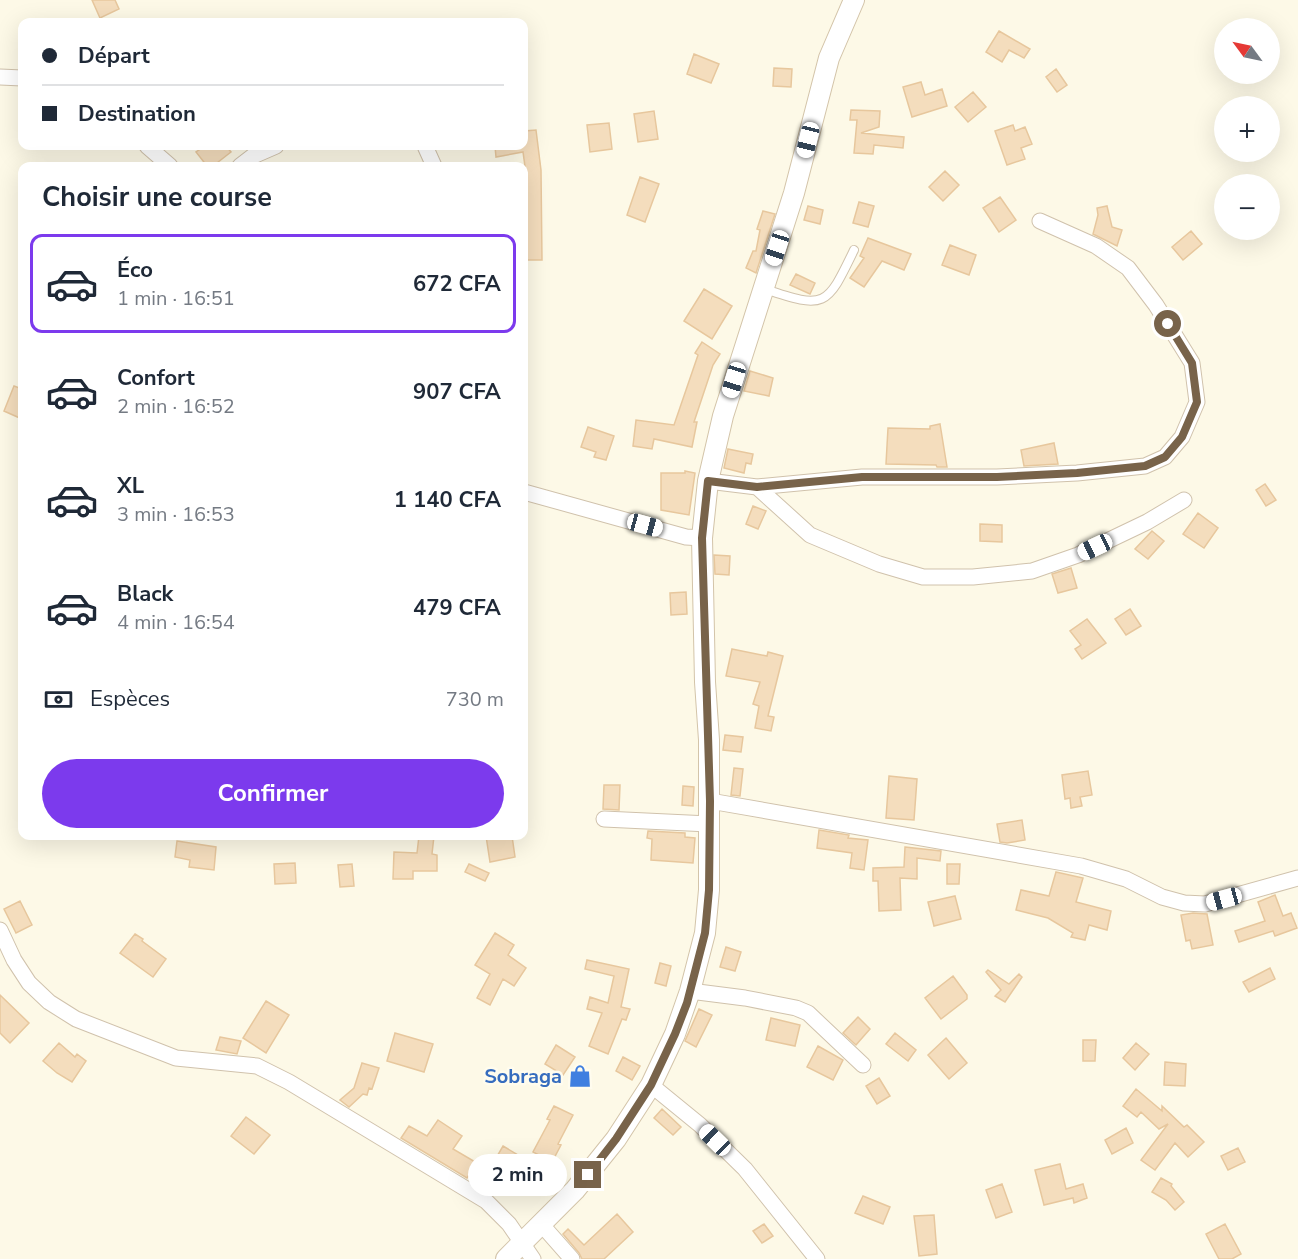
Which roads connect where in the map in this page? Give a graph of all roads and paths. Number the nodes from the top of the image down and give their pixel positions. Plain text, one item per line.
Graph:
1 (854, 0) edge
2 (0, 76) edge
3 (18, 78) edge
4 (152, 150) edge
5 (267, 150) edge
6 (165, 162) edge
7 (245, 162) edge
8 (1040, 221) dead end
9 (854, 250) dead end
10 (764, 289) junction
11 (708, 481) junction
12 (757, 487) junction
13 (528, 493) edge
14 (1184, 501) dead end
15 (702, 538) junction
16 (710, 801) junction
17 (604, 819) dead end
18 (709, 824) junction
19 (1298, 878) edge
20 (0, 930) edge
21 (690, 991) junction
22 (863, 1065) dead end
23 (651, 1085) junction
24 (543, 1225) junction
25 (528, 1251) edge
26 (506, 1259) edge
27 (572, 1259) edge
28 (817, 1259) edge

1 - 10 street
2 - 3 street
4 - 6 street
5 - 7 street
8 - 12 street
9 - 10 lane
10 - 11 street
11 - 12 street
11 - 15 street
12 - 14 street
13 - 15 street
15 - 16 street
16 - 18 street
16 - 19 street
17 - 18 street
18 - 21 street
20 - 25 street
21 - 22 street
21 - 23 street
23 - 24 street
23 - 28 street
24 - 25 street
24 - 27 street
25 - 26 street

